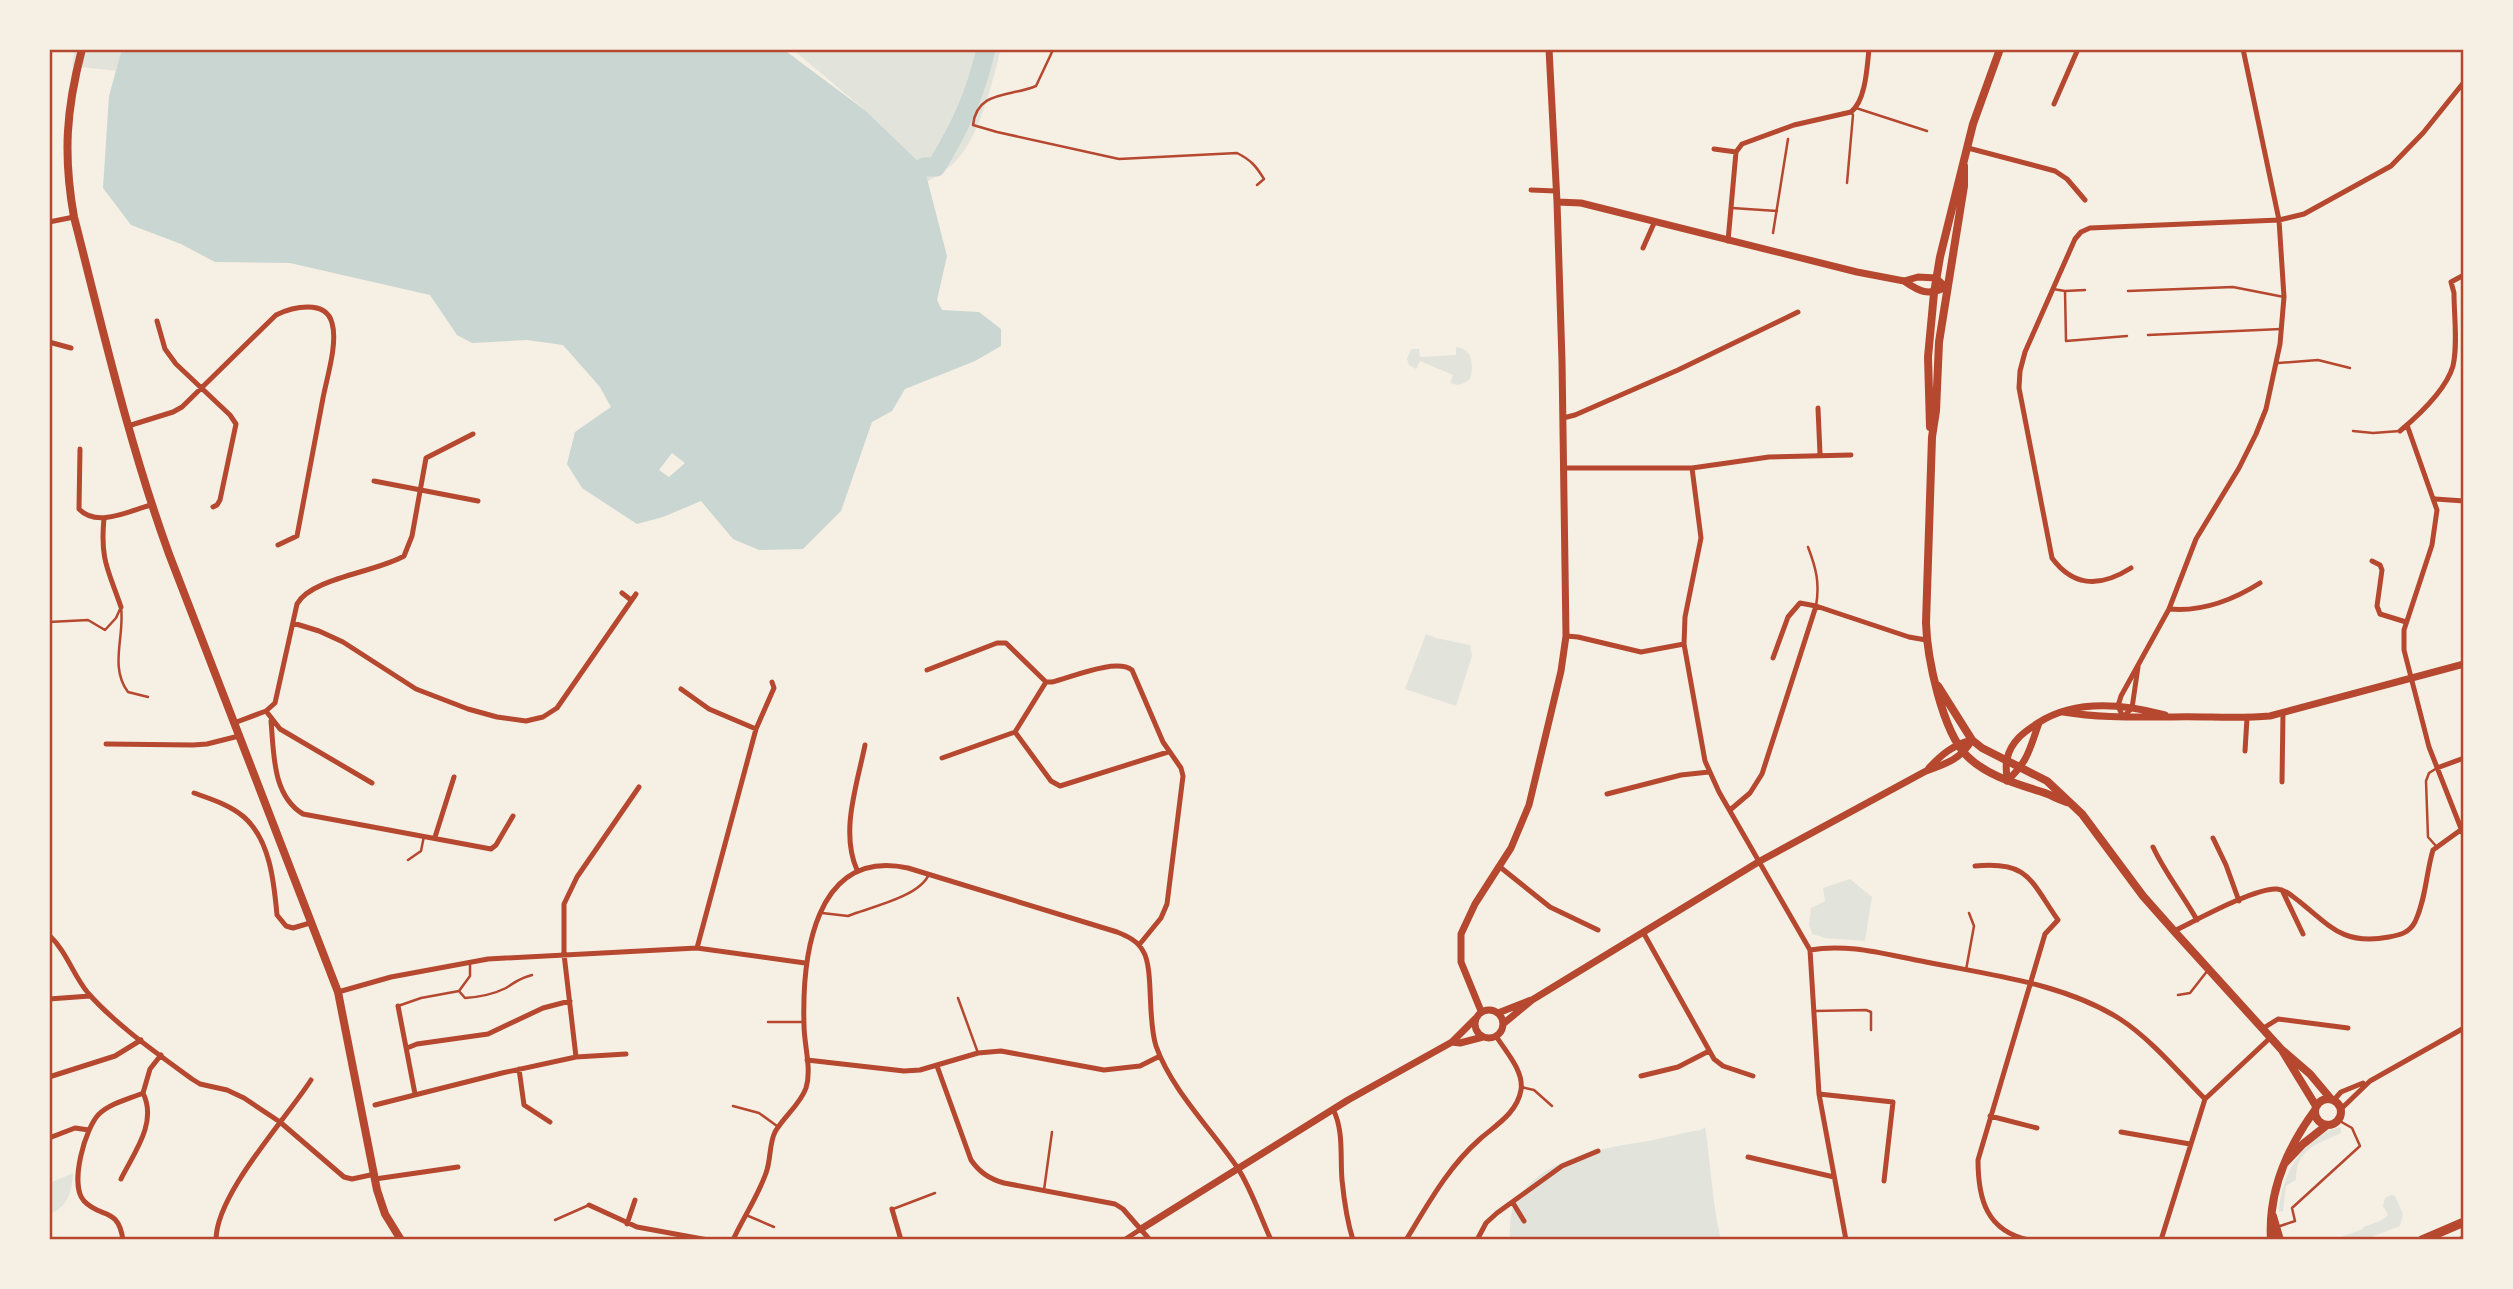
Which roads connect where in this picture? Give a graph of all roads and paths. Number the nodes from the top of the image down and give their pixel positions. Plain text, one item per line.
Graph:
1 (82, 49) edge
2 (1549, 49) edge
3 (1869, 49) edge
4 (2000, 49) edge
5 (2078, 49) edge
6 (2243, 49) edge
7 (1052, 52) dead end
8 (2464, 82) edge
9 (2054, 104) dead end
10 (1854, 110) junction
11 (1927, 131) dead end
12 (1788, 139) dead end
13 (1968, 148) junction
14 (1714, 149) dead end
15 (1736, 152) junction
16 (1964, 166) junction
17 (1847, 183) dead end
18 (1257, 185) dead end
19 (1531, 190) dead end
20 (1556, 191) junction
21 (2085, 200) dead end
22 (1557, 202) junction
23 (1732, 208) junction
24 (1777, 211) junction
25 (74, 217) junction
26 (2279, 220) junction
27 (1655, 221) junction
28 (49, 222) edge
29 (1773, 233) dead end
30 (1728, 241) junction
31 (1643, 248) dead end
32 (2464, 275) edge
33 (1937, 278) junction
34 (1904, 281) junction
35 (1946, 287) junction
36 (2053, 289) junction
37 (2085, 290) dead end
38 (2065, 291) junction
39 (2128, 291) dead end
40 (1934, 293) junction
41 (2284, 296) junction
42 (1798, 312) dead end
43 (157, 321) dead end
44 (2281, 329) junction
45 (2148, 335) dead end
46 (2127, 336) dead end
47 (49, 342) edge
48 (71, 348) dead end
49 (2276, 363) junction
50 (2350, 368) dead end
51 (202, 389) junction
52 (1818, 408) dead end
53 (1563, 418) junction
54 (2407, 425) junction
55 (128, 426) junction
56 (2353, 431) dead end
57 (2400, 431) joint
58 (473, 435) dead end
59 (1932, 437) junction
60 (80, 449) dead end
61 (1820, 454) junction
62 (1851, 455) dead end
63 (1563, 468) junction
64 (1692, 468) junction
65 (374, 481) dead end
66 (419, 490) junction
67 (2435, 499) junction
68 (478, 501) dead end
69 (2464, 501) edge
70 (151, 505) junction
71 (213, 507) dead end
72 (104, 518) junction
73 (278, 545) dead end
74 (1808, 547) dead end
75 (2372, 561) dead end
76 (2131, 568) dead end
77 (2260, 583) dead end
78 (622, 593) dead end
79 (636, 594) dead end
80 (631, 600) junction
81 (1816, 606) junction
82 (121, 607) junction
83 (2169, 609) junction
84 (49, 622) edge
85 (2406, 622) junction
86 (293, 623) junction
87 (1566, 636) junction
88 (1926, 640) junction
89 (1684, 645) junction
90 (1773, 658) dead end
91 (2464, 664) edge
92 (2138, 667) junction
93 (927, 670) dead end
94 (2410, 678) junction
95 (772, 682) dead end
96 (1046, 682) junction
97 (1935, 682) junction
98 (681, 689) dead end
99 (148, 697) dead end
100 (2118, 706) junction
101 (2132, 708) junction
102 (266, 712) junction
103 (2063, 712) junction
104 (2283, 713) junction
105 (2123, 717) junction
106 (2171, 717) junction
107 (2246, 718) junction
108 (271, 721) junction
109 (234, 723) junction
110 (2039, 723) junction
111 (756, 729) junction
112 (1015, 732) junction
113 (239, 736) junction
114 (1972, 740) junction
115 (106, 744) dead end
116 (1958, 744) junction
117 (865, 745) dead end
118 (1168, 751) junction
119 (2245, 751) dead end
120 (1964, 754) junction
121 (942, 758) dead end
122 (2464, 758) edge
123 (2006, 760) junction
124 (2021, 767) junction
125 (2437, 768) junction
126 (1926, 771) junction
127 (1709, 772) junction
128 (454, 776) dead end
129 (2007, 780) junction
130 (2282, 782) dead end
131 (372, 783) dead end
132 (639, 788) dead end
133 (194, 793) dead end
134 (1607, 794) dead end
135 (2070, 803) junction
136 (1730, 810) junction
137 (513, 816) dead end
138 (2463, 833) edge
139 (425, 836) junction
140 (435, 838) junction
141 (2213, 838) dead end
142 (2436, 846) junction
143 (2153, 847) dead end
144 (408, 860) dead end
145 (1760, 862) junction
146 (1975, 866) dead end
147 (1500, 867) junction
148 (857, 870) junction
149 (929, 874) junction
150 (2282, 890) junction
151 (2239, 901) junction
152 (821, 913) junction
153 (1969, 913) dead end
154 (2197, 920) junction
155 (310, 923) junction
156 (1598, 930) dead end
157 (2174, 931) junction
158 (1643, 932) junction
159 (2303, 934) dead end
160 (49, 935) edge
161 (1139, 945) junction
162 (697, 948) junction
163 (1810, 950) junction
164 (564, 954) junction
165 (469, 961) junction
166 (805, 963) junction
167 (1966, 970) junction
168 (2207, 970) junction
169 (532, 975) dead end
170 (2031, 985) junction
171 (459, 991) junction
172 (338, 992) junction
173 (2178, 995) dead end
174 (90, 996) junction
175 (957, 998) dead end
176 (49, 999) edge
177 (570, 1000) junction
178 (1532, 1000) junction
179 (398, 1006) joint
180 (1481, 1011) junction
181 (1814, 1012) junction
182 (1498, 1013) junction
183 (1475, 1019) junction
184 (768, 1022) dead end
185 (804, 1022) junction
186 (1503, 1024) junction
187 (2262, 1028) junction
188 (2348, 1028) dead end
189 (2464, 1028) edge
190 (1871, 1030) dead end
191 (1496, 1036) junction
192 (1483, 1037) junction
193 (2270, 1038) junction
194 (141, 1040) junction
195 (1451, 1042) junction
196 (407, 1048) junction
197 (2281, 1049) junction
198 (1709, 1051) junction
199 (978, 1053) junction
200 (626, 1054) dead end
201 (161, 1055) junction
202 (1160, 1056) junction
203 (576, 1057) junction
204 (807, 1060) junction
205 (937, 1066) junction
206 (519, 1069) junction
207 (1641, 1076) dead end
208 (1753, 1076) dead end
209 (49, 1077) edge
210 (311, 1080) dead end
211 (2370, 1081) junction
212 (1521, 1087) junction
213 (144, 1093) junction
214 (415, 1094) junction
215 (1819, 1094) junction
216 (2333, 1099) junction
217 (2205, 1100) junction
218 (375, 1105) dead end
219 (1552, 1106) dead end
220 (733, 1107) dead end
221 (2315, 1108) junction
222 (1333, 1109) junction
223 (2341, 1109) junction
224 (1990, 1116) junction
225 (2338, 1120) junction
226 (280, 1122) junction
227 (550, 1122) dead end
228 (2327, 1125) junction
229 (779, 1127) junction
230 (2037, 1128) dead end
231 (89, 1130) junction
232 (1052, 1132) dead end
233 (2121, 1132) dead end
234 (49, 1138) edge
235 (2190, 1144) junction
236 (1598, 1151) dead end
237 (1748, 1157) dead end
238 (2285, 1163) junction
239 (458, 1167) dead end
240 (1239, 1170) junction
241 (375, 1177) junction
242 (1834, 1177) junction
243 (121, 1179) dead end
244 (1884, 1181) dead end
245 (1044, 1190) junction
246 (935, 1193) dead end
247 (635, 1200) dead end
248 (1513, 1203) junction
249 (589, 1205) joint
250 (892, 1209) joint
251 (746, 1215) junction
252 (2273, 1216) junction
253 (555, 1220) dead end
254 (1524, 1221) dead end
255 (2464, 1222) edge
256 (627, 1224) junction
257 (774, 1227) dead end
258 (2277, 1227) junction
259 (1142, 1229) junction
260 (2004, 1232) junction
261 (123, 1240) edge
262 (216, 1240) edge
263 (401, 1240) edge
264 (708, 1240) edge
265 (733, 1240) edge
266 (901, 1240) edge
267 (1124, 1240) edge
268 (1150, 1240) edge
269 (1271, 1240) edge
270 (1353, 1240) edge
271 (1406, 1240) edge
272 (1477, 1240) edge
273 (1846, 1240) edge
274 (2000, 1240) edge
275 (2029, 1240) edge
276 (2161, 1240) edge
277 (2271, 1240) edge
278 (2280, 1240) edge
279 (2422, 1240) edge

1 - 25 main road
2 - 20 street
3 - 10 street
4 - 13 main road
5 - 9 street
6 - 26 street
7 - 18 lane
8 - 26 street
10 - 11 lane
10 - 15 street
10 - 17 lane
12 - 24 lane
13 - 16 main road
13 - 21 street
14 - 15 street
15 - 23 street
16 - 33 main road
16 - 35 main road
19 - 20 street
20 - 22 street
22 - 27 street
22 - 53 street
23 - 24 lane
23 - 30 street
24 - 29 lane
25 - 28 street
25 - 55 main road
26 - 36 street
26 - 41 street
27 - 30 street
27 - 31 street
30 - 34 street
32 - 54 street
33 - 34 street
33 - 35 street
33 - 40 main road
34 - 40 street
35 - 40 street
35 - 59 main road
36 - 38 lane
36 - 76 street
37 - 38 lane
38 - 46 lane
39 - 41 lane
40 - 59 main road
41 - 44 street
42 - 53 street
43 - 51 street
44 - 45 lane
44 - 49 street
47 - 48 street
49 - 50 lane
49 - 83 street
51 - 55 street
51 - 71 street
51 - 73 street
52 - 61 street
53 - 63 street
54 - 57 street
54 - 67 street
55 - 70 main road
56 - 57 lane
58 - 66 street
59 - 88 main road
60 - 72 street
61 - 62 street
61 - 64 street
63 - 64 street
63 - 87 street
64 - 89 street
65 - 66 street
66 - 68 street
66 - 86 street
67 - 69 street
67 - 85 street
70 - 72 street
70 - 109 main road
72 - 82 street
74 - 81 lane
75 - 85 street
77 - 83 street
78 - 80 street
79 - 80 street
80 - 86 street
81 - 88 street
81 - 90 street
81 - 136 street
82 - 84 lane
82 - 99 lane
83 - 92 street
85 - 94 street
86 - 102 street
87 - 89 street
87 - 147 street
88 - 97 main road
89 - 127 street
91 - 94 street
92 - 100 street
92 - 101 street
93 - 96 street
94 - 104 street
94 - 125 street
95 - 111 street
96 - 112 street
96 - 118 street
97 - 114 main road
97 - 116 main road
98 - 111 street
100 - 101 street
100 - 103 street
100 - 105 street
101 - 105 street
101 - 106 street
102 - 108 street
102 - 109 street
103 - 105 street
103 - 110 street
104 - 107 street
104 - 130 street
105 - 106 street
106 - 107 street
107 - 119 street
108 - 131 street
108 - 139 street
109 - 113 main road
110 - 123 street
110 - 124 street
111 - 162 street
112 - 118 street
112 - 121 street
113 - 115 street
113 - 155 main road
114 - 116 street
114 - 120 street
114 - 123 main road
116 - 120 main road
116 - 126 street
117 - 148 street
118 - 161 street
120 - 126 street
120 - 129 main road
122 - 125 street
123 - 124 main road
123 - 129 street
124 - 129 street
124 - 135 main road
125 - 138 street
125 - 142 lane
126 - 145 street
127 - 134 street
127 - 136 street
128 - 140 street
129 - 135 main road
132 - 164 street
133 - 155 street
135 - 157 main road
136 - 145 street
137 - 140 street
138 - 142 street
139 - 140 street
139 - 144 lane
141 - 151 street
142 - 150 street
143 - 154 street
145 - 158 street
145 - 163 street
146 - 170 street
147 - 156 street
147 - 180 street
148 - 149 street
148 - 152 street
149 - 152 lane
149 - 161 street
150 - 151 street
150 - 159 street
151 - 154 street
152 - 166 street
153 - 167 lane
154 - 157 street
155 - 172 main road
157 - 168 main road
158 - 178 street
158 - 198 street
160 - 174 street
161 - 202 street
162 - 164 street
162 - 166 street
163 - 167 street
163 - 181 street
164 - 165 street
164 - 177 street
165 - 171 lane
165 - 172 street
166 - 185 street
167 - 170 street
168 - 173 lane
168 - 187 main road
169 - 171 lane
170 - 217 street
170 - 224 street
171 - 179 lane
172 - 241 main road
174 - 176 street
174 - 194 street
175 - 199 lane
177 - 196 street
177 - 203 street
178 - 182 street
178 - 186 street
179 - 196 street
180 - 182 street
180 - 183 street
181 - 190 lane
181 - 215 street
182 - 186 street
183 - 192 street
183 - 195 street
184 - 185 lane
185 - 204 street
186 - 191 street
187 - 188 street
187 - 193 main road
189 - 211 street
191 - 192 street
191 - 212 street
192 - 195 street
193 - 197 main road
193 - 217 street
194 - 201 street
194 - 209 street
195 - 222 street
196 - 214 street
197 - 216 main road
197 - 221 main road
198 - 207 street
198 - 208 street
199 - 202 street
199 - 205 street
200 - 203 street
201 - 213 street
201 - 226 street
202 - 240 street
203 - 206 street
204 - 205 street
204 - 229 street
205 - 245 street
206 - 214 street
206 - 227 street
210 - 226 street
211 - 216 street
211 - 223 street
212 - 219 lane
212 - 271 street
213 - 231 street
213 - 243 street
214 - 218 street
215 - 242 street
215 - 244 street
216 - 221 main road
216 - 223 main road
217 - 235 street
220 - 229 lane
221 - 228 main road
221 - 238 main road
222 - 240 street
222 - 270 street
223 - 225 main road
224 - 230 street
224 - 260 street
225 - 228 main road
225 - 258 lane
226 - 241 street
226 - 262 street
228 - 238 main road
229 - 251 street
231 - 234 street
231 - 261 street
232 - 245 lane
233 - 235 street
235 - 276 street
236 - 248 street
237 - 242 street
238 - 252 main road
239 - 241 street
240 - 259 street
240 - 269 street
241 - 263 main road
242 - 273 street
245 - 259 street
246 - 250 lane
247 - 256 street
248 - 254 street
248 - 272 street
249 - 253 lane
249 - 256 street
250 - 266 street
251 - 257 lane
251 - 265 street
252 - 258 main road
252 - 277 main road
255 - 279 main road
256 - 264 street
258 - 278 main road
259 - 267 street
259 - 268 street
260 - 274 street
260 - 275 street

